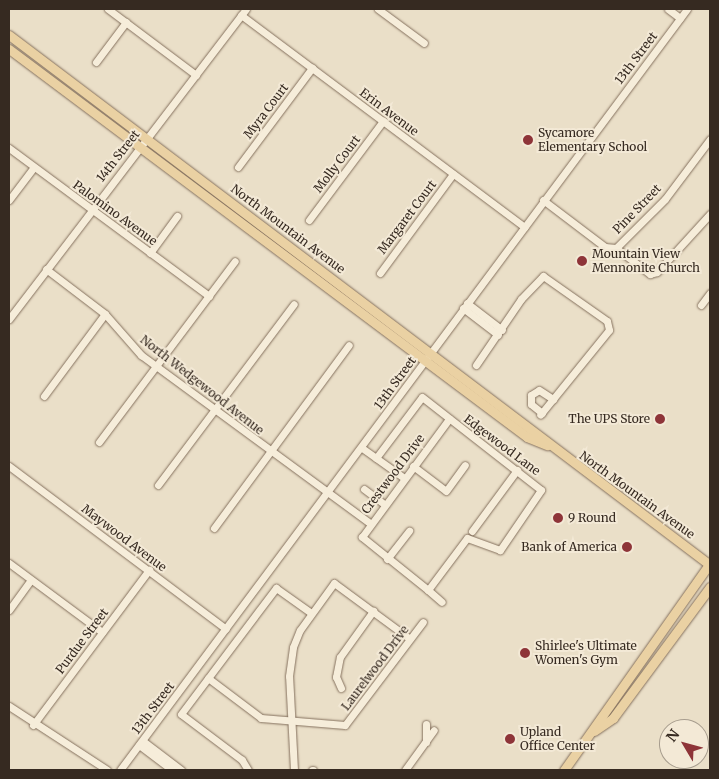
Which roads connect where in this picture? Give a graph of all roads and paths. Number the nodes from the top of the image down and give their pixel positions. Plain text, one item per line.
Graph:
1 (108, 9) edge
2 (246, 9) edge
3 (378, 9) edge
4 (668, 9) edge
5 (687, 9) edge
6 (241, 15) junction
7 (680, 18) junction
8 (126, 22) junction
9 (9, 35) edge
10 (424, 43) dead end
11 (9, 49) edge
12 (96, 62) dead end
13 (312, 68) junction
14 (196, 75) junction
15 (383, 121) junction
16 (146, 139) junction
17 (710, 139) edge
18 (139, 147) junction
19 (9, 148) edge
20 (34, 167) junction
21 (238, 167) dead end
22 (453, 174) junction
23 (9, 200) edge
24 (543, 200) junction
25 (91, 210) junction
26 (710, 214) edge
27 (177, 216) dead end
28 (309, 220) dead end
29 (524, 227) junction
30 (616, 248) junction
31 (150, 253) junction
32 (234, 261) dead end
33 (46, 269) junction
34 (380, 273) dead end
35 (710, 293) edge
36 (209, 296) junction
37 (294, 304) dead end
38 (701, 305) dead end
39 (465, 306) junction
40 (105, 314) junction
41 (9, 319) edge
42 (500, 333) junction
43 (349, 345) dead end
44 (432, 352) junction
45 (426, 361) junction
46 (476, 365) dead end
47 (155, 367) junction
48 (44, 396) dead end
49 (553, 398) junction
50 (213, 410) junction
51 (448, 419) junction
52 (99, 442) dead end
53 (549, 446) junction
54 (362, 448) junction
55 (270, 452) junction
56 (376, 458) junction
57 (465, 465) dead end
58 (9, 466) edge
59 (413, 466) junction
60 (517, 470) junction
61 (404, 478) junction
62 (158, 485) dead end
63 (364, 489) dead end
64 (327, 493) junction
65 (384, 504) junction
66 (370, 523) junction
67 (214, 528) dead end
68 (472, 530) dead end
69 (409, 531) dead end
70 (387, 559) junction
71 (9, 563) edge
72 (710, 564) edge
73 (148, 570) junction
74 (31, 580) junction
75 (710, 587) edge
76 (428, 590) junction
77 (442, 602) dead end
78 (9, 610) edge
79 (373, 612) junction
80 (311, 613) junction
81 (423, 622) dead end
82 (226, 629) junction
83 (102, 632) junction
84 (410, 639) junction
85 (208, 678) junction
86 (342, 688) dead end
87 (9, 706) edge
88 (292, 723) junction
89 (33, 724) junction
90 (426, 724) dead end
91 (434, 730) dead end
92 (592, 732) junction
93 (426, 742) junction
94 (141, 743) junction
95 (171, 767) edge
96 (107, 770) edge
97 (120, 770) edge
98 (181, 770) edge
99 (248, 770) edge
100 (294, 770) edge
101 (405, 770) edge
102 (564, 770) edge

1 - 8 street
2 - 6 street, 14th Street
3 - 10 street
4 - 7 street
5 - 7 street, 13th Street
6 - 13 street, Erin Avenue
6 - 14 street, 14th Street
7 - 24 street, 13th Street
8 - 12 street
8 - 14 street
9 - 16 main road, North Mountain Avenue
11 - 18 main road, North Mountain Avenue
13 - 15 street, Erin Avenue
13 - 21 street, Myra Court
14 - 16 street, 14th Street
15 - 22 street, Erin Avenue
15 - 28 street, Molly Court
16 - 18 street, 14th Street
16 - 44 main road, North Mountain Avenue
17 - 30 street, Pine Street
18 - 25 street, 14th Street
18 - 45 main road, North Mountain Avenue
19 - 20 street, Palomino Avenue
20 - 23 street
20 - 25 street, Palomino Avenue
22 - 29 street, Erin Avenue
22 - 34 street, Margaret Court
24 - 29 street, 13th Street
24 - 30 street, Pine Street
25 - 31 street, Palomino Avenue
25 - 33 street, 14th Street
26 - 30 street
27 - 31 street
29 - 39 street, 13th Street
31 - 36 street, Palomino Avenue
32 - 36 street
33 - 40 street, North Wedgewood Avenue
33 - 41 street, 14th Street
35 - 38 street
36 - 47 street
37 - 50 street
39 - 42 street
39 - 44 street, 13th Street
40 - 47 street, North Wedgewood Avenue
40 - 48 street
42 - 46 street
42 - 49 street
43 - 55 street
44 - 45 street, 13th Street
44 - 53 main road, North Mountain Avenue
45 - 53 main road, North Mountain Avenue
45 - 54 street, 13th Street
47 - 50 street, North Wedgewood Avenue
47 - 52 street
49 - 49 street
50 - 55 street, North Wedgewood Avenue
50 - 62 street
51 - 56 street, Edgewood Lane
51 - 59 street, Crestwood Drive
51 - 60 street, Edgewood Lane
53 - 72 main road, North Mountain Avenue
54 - 56 street
54 - 64 street, 13th Street
55 - 64 street, North Wedgewood Avenue
55 - 67 street
56 - 61 street
57 - 59 street
58 - 73 street, Maywood Avenue
59 - 61 street, Crestwood Drive
60 - 68 street
60 - 76 street, Edgewood Lane
61 - 65 street, Crestwood Drive
63 - 65 street
64 - 66 street, North Wedgewood Avenue
64 - 82 street, 13th Street
65 - 66 street, Crestwood Drive
66 - 70 street, Crestwood Drive
69 - 70 street
70 - 76 street
71 - 74 street
72 - 92 main road
73 - 82 street, Maywood Avenue
73 - 83 street, Purdue Street
74 - 78 street
74 - 83 street
75 - 92 main road
76 - 77 street
79 - 80 street
79 - 84 street
79 - 86 street
80 - 85 street
80 - 88 street
81 - 84 street, Laurelwood Drive
82 - 94 street, 13th Street
83 - 89 street, Purdue Street
84 - 88 street, Laurelwood Drive
85 - 88 street, Laurelwood Drive
85 - 99 street
87 - 89 street
88 - 100 street
89 - 96 street
90 - 93 street
91 - 93 street
92 - 102 main road
93 - 101 street
94 - 95 street
94 - 97 street, 13th Street
95 - 98 street

